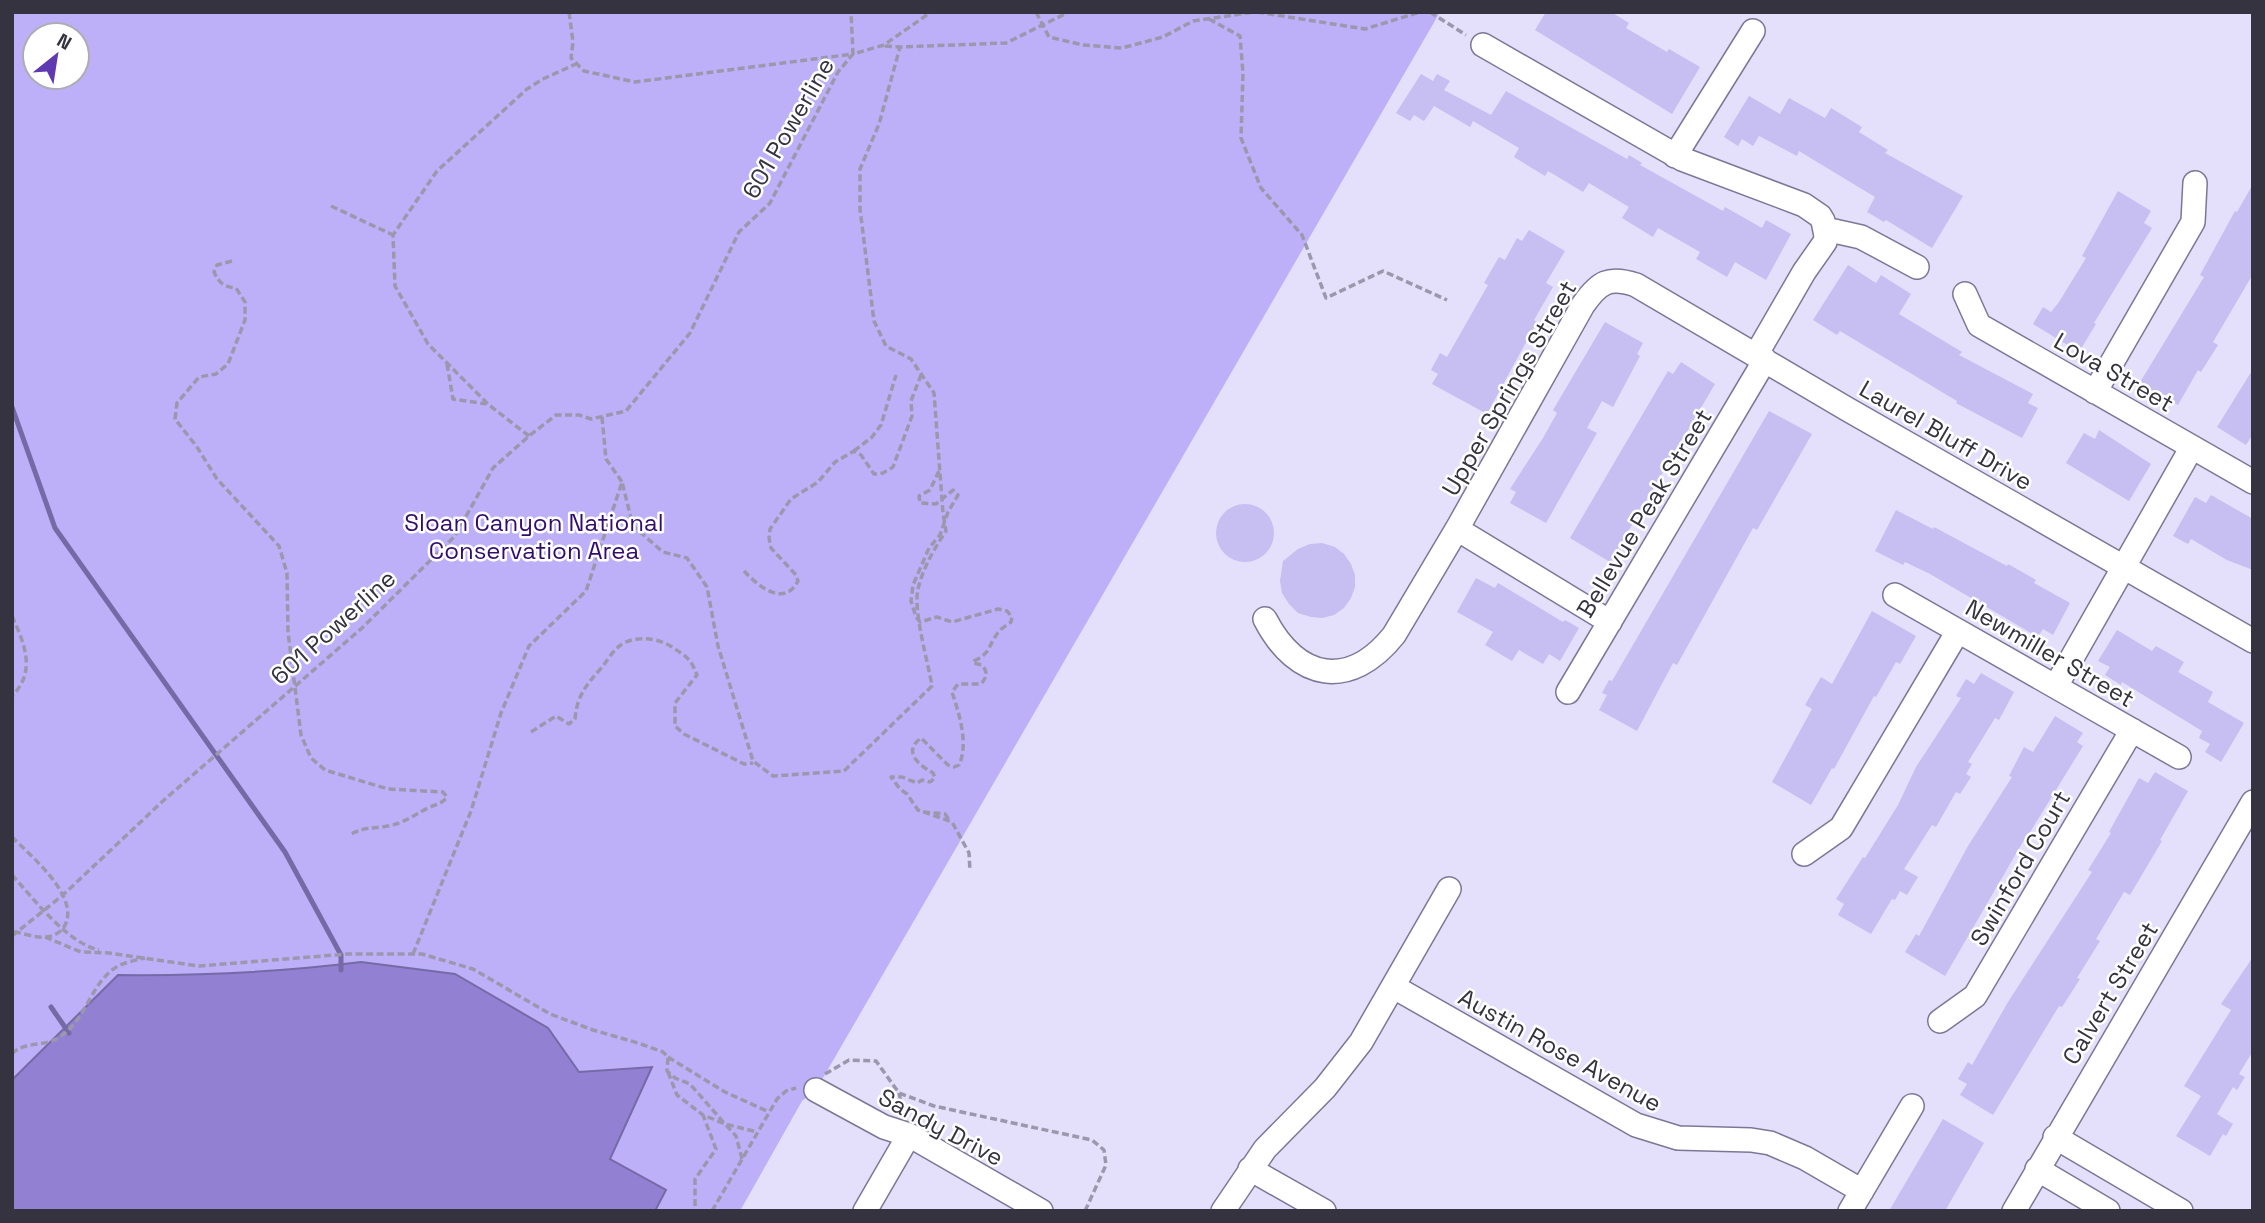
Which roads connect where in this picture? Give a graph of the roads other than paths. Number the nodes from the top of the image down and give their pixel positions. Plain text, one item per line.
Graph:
1 (1753, 31) dead end
2 (1483, 46) road end
3 (1675, 156) junction
4 (2195, 183) dead end
5 (1825, 229) junction
6 (1917, 267) dead end
7 (1612, 280) joint
8 (1965, 294) dead end
9 (1760, 357) junction
10 (2095, 392) junction
11 (2192, 447) junction
12 (2253, 482) edge
13 (1457, 529) junction
14 (2123, 567) junction
15 (1895, 595) dead end
16 (1265, 620) dead end
17 (1610, 622) junction
18 (1958, 631) junction
19 (2253, 641) edge
20 (2056, 686) junction
21 (1568, 692) dead end
22 (2132, 730) junction
23 (2179, 757) dead end
24 (2253, 802) edge
25 (1804, 854) dead end
26 (1449, 889) dead end
27 (1394, 987) junction
28 (1940, 1021) dead end
29 (816, 1090) road end
30 (1912, 1106) dead end
31 (909, 1135) junction
32 (2055, 1137) junction
33 (1250, 1169) junction
34 (2037, 1170) junction
35 (1856, 1201) edge
36 (865, 1211) edge
37 (1041, 1211) edge
38 (1223, 1211) edge
39 (1324, 1211) edge
40 (2014, 1211) edge
41 (2108, 1211) edge
42 (2181, 1211) edge

1 - 3 street
2 - 3 street
3 - 5 street
4 - 10 street
5 - 6 street
5 - 9 street, Bellevue Peak Street
7 - 9 street, Laurel Bluff Drive
7 - 13 street, Upper Springs Street
8 - 10 street, Lova Street
9 - 14 street, Laurel Bluff Drive
9 - 17 street, Bellevue Peak Street
10 - 11 street, Lova Street
11 - 12 street, Lova Street
11 - 14 street
13 - 16 street, Upper Springs Street
13 - 17 street
14 - 19 street, Laurel Bluff Drive
14 - 20 street
15 - 18 street, Newmiller Street
17 - 21 street, Bellevue Peak Street
18 - 20 street, Newmiller Street
18 - 25 street
20 - 22 street, Newmiller Street
22 - 23 street, Newmiller Street
22 - 28 street, Swinford Court
24 - 32 street, Calvert Street
26 - 27 street
27 - 33 street
27 - 35 street, Austin Rose Avenue
29 - 31 street, Sandy Drive
30 - 35 street
31 - 36 street
31 - 37 street, Sandy Drive
32 - 34 street, Calvert Street
32 - 42 street
33 - 38 street
33 - 39 street
34 - 40 street, Calvert Street
34 - 41 street

